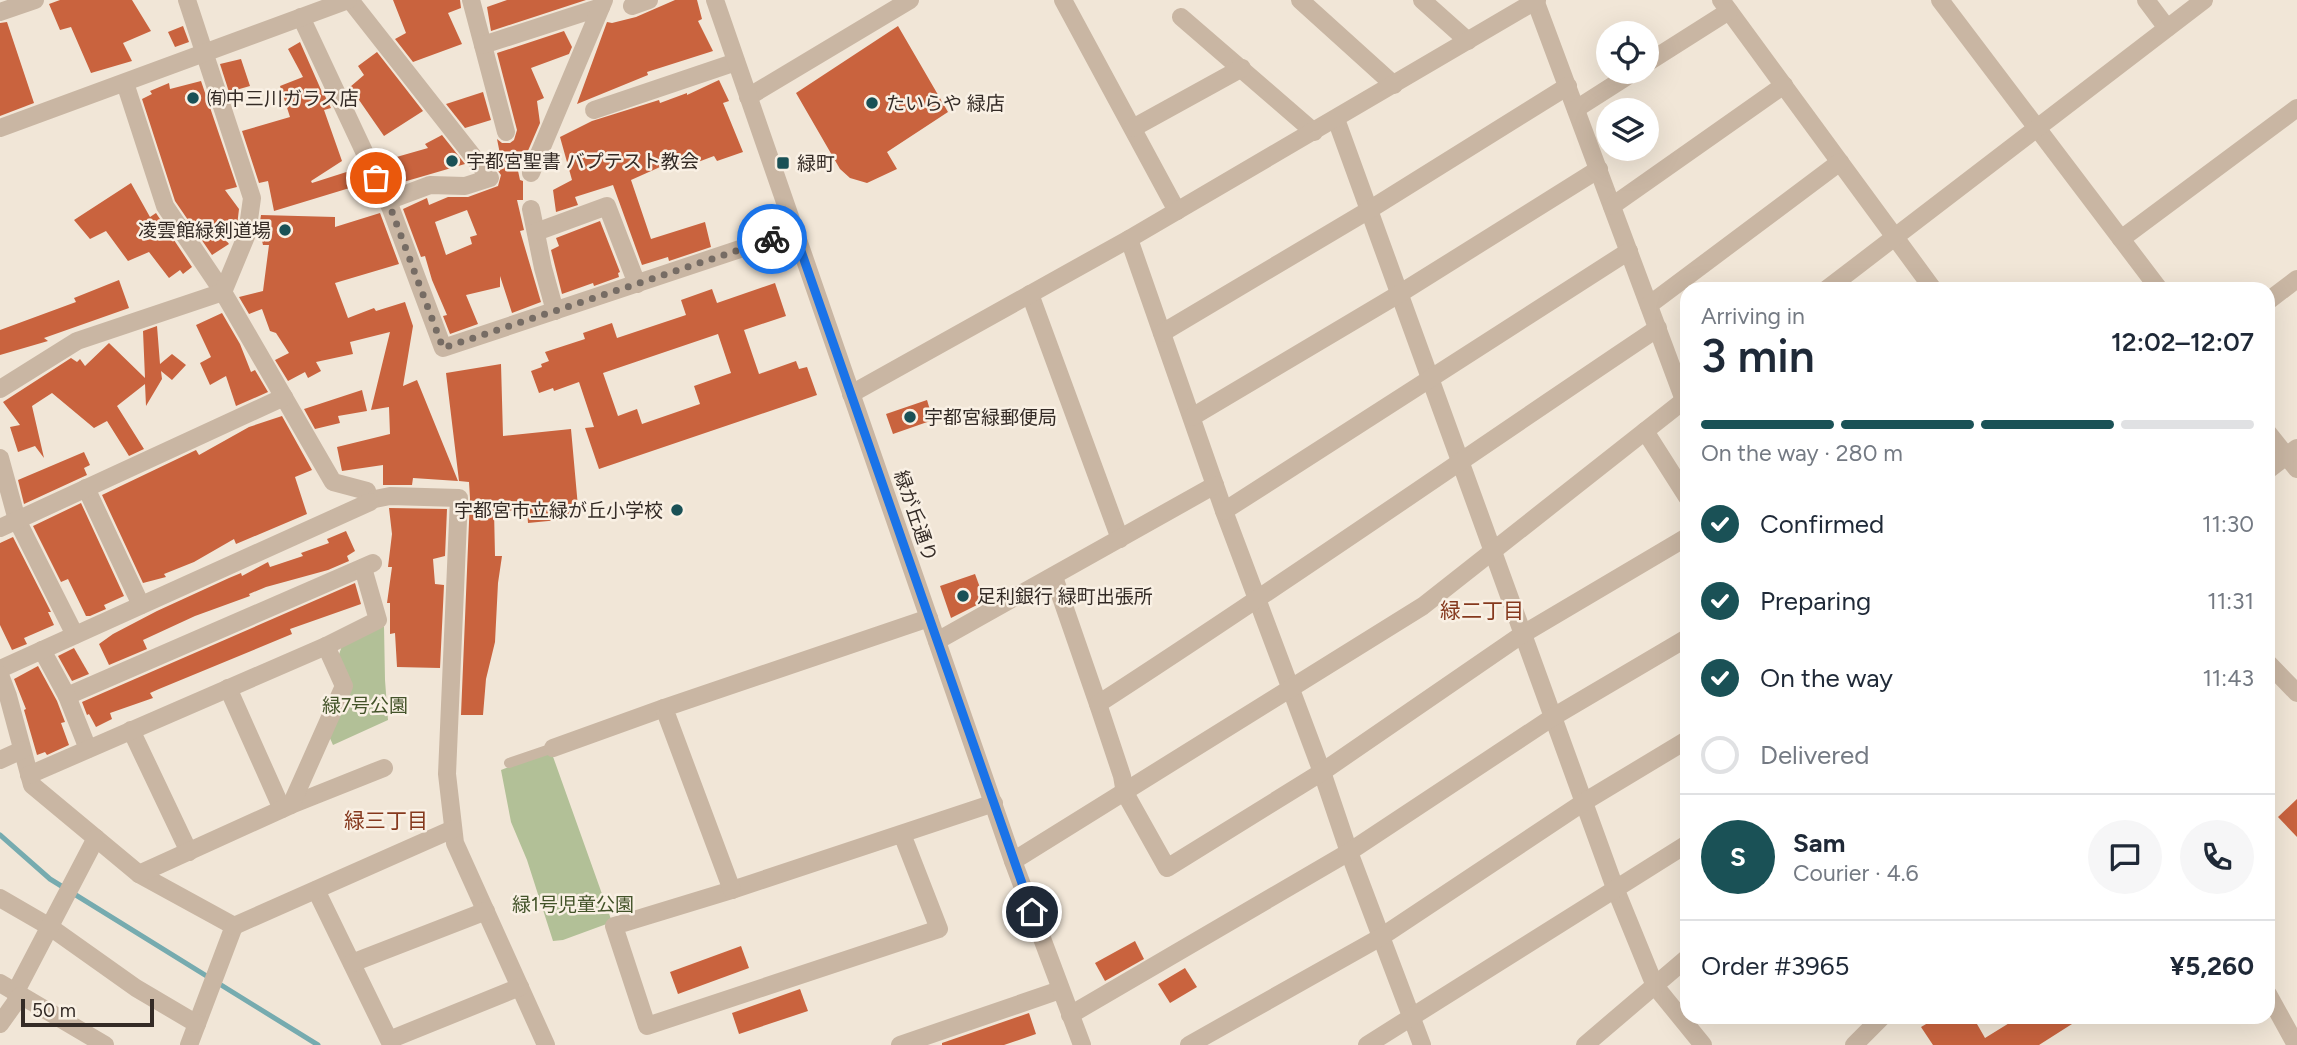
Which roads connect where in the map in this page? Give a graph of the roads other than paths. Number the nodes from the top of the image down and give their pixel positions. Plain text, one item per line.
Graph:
1 (35, 0) edge
2 (187, 0) edge
3 (349, 0) edge
4 (471, 0) edge
5 (715, 0) edge
6 (910, 0) edge
7 (1063, 0) edge
8 (1300, 0) edge
9 (1422, 0) edge
10 (1536, 0) edge
11 (1940, 0) edge
12 (2146, 0) edge
13 (2204, 0) edge
14 (602, 3) edge
15 (1725, 5) edge
16 (0, 12) edge
17 (301, 17) junction
18 (1181, 17) dead end
19 (2167, 28) junction
20 (1468, 41) junction
21 (483, 45) junction
22 (205, 52) junction
23 (1659, 54) edge
24 (736, 62) junction
25 (1242, 68) junction
26 (125, 83) junction
27 (1615, 84) edge
28 (1394, 85) junction
29 (1784, 85) junction
30 (1568, 86) junction
31 (748, 97) junction
32 (1576, 108) junction
33 (2297, 108) edge
34 (594, 110) dead end
35 (1336, 120) junction
36 (0, 128) edge
37 (1133, 128) junction
38 (2035, 128) junction
39 (506, 132) dead end
40 (1314, 132) junction
41 (1840, 162) junction
42 (1599, 169) junction
43 (531, 173) dead end
44 (387, 201) junction
45 (1612, 205) junction
46 (531, 209) dead end
47 (1369, 210) junction
48 (1177, 211) junction
49 (794, 231) junction
50 (536, 232) junction
51 (1894, 237) junction
52 (1129, 239) junction
53 (2121, 239) junction
54 (1629, 251) junction
55 (2297, 279) edge
56 (1837, 282) edge
57 (1928, 282) edge
58 (2154, 282) edge
59 (637, 284) junction
60 (223, 292) junction
61 (1030, 294) junction
62 (1399, 294) junction
63 (2275, 296) edge
64 (1649, 304) junction
65 (555, 311) junction
66 (1658, 328) junction
67 (1163, 333) junction
68 (1431, 380) junction
69 (1680, 384) edge
70 (0, 388) edge
71 (851, 394) junction
72 (284, 397) junction
73 (1680, 404) edge
74 (1192, 417) junction
75 (1645, 431) junction
76 (2275, 440) edge
77 (0, 458) edge
78 (2293, 458) edge
79 (1460, 461) junction
80 (2275, 467) edge
81 (1215, 485) junction
82 (1680, 486) edge
83 (86, 488) junction
84 (371, 497) junction
85 (1224, 511) junction
86 (8, 524) edge
87 (1120, 539) junction
88 (1680, 541) edge
89 (1493, 550) junction
90 (1054, 577) junction
91 (1257, 601) junction
92 (141, 605) junction
93 (929, 618) junction
94 (1523, 634) junction
95 (75, 635) junction
96 (937, 641) junction
97 (1680, 642) edge
98 (326, 646) junction
99 (42, 650) junction
100 (0, 669) edge
101 (2275, 670) edge
102 (0, 675) edge
103 (1290, 687) junction
104 (228, 688) junction
105 (2297, 693) edge
106 (67, 696) junction
107 (1098, 704) junction
108 (664, 708) junction
109 (1553, 717) junction
110 (131, 730) junction
111 (1680, 744) edge
112 (553, 748) joint
113 (88, 749) junction
114 (22, 750) junction
115 (0, 760) edge
116 (509, 763) dead end
117 (384, 768) dead end
118 (1322, 772) junction
119 (29, 775) junction
120 (1125, 793) junction
121 (1584, 802) junction
122 (994, 803) junction
123 (287, 807) junction
124 (453, 829) junction
125 (902, 834) junction
126 (96, 838) junction
127 (1680, 848) edge
128 (189, 852) junction
129 (1349, 852) junction
130 (1013, 861) junction
131 (139, 874) junction
132 (1615, 888) junction
133 (316, 890) junction
134 (732, 890) junction
135 (0, 898) edge
136 (486, 911) junction
137 (234, 926) junction
138 (50, 927) junction
139 (1381, 937) junction
140 (352, 963) junction
141 (1680, 964) edge
142 (1655, 986) junction
143 (520, 987) junction
144 (1060, 990) junction
145 (12, 991) edge
146 (2275, 1005) edge
147 (1070, 1015) junction
148 (1412, 1017) junction
149 (1680, 1017) edge
150 (0, 1024) edge
151 (197, 1024) junction
152 (1686, 1024) edge
153 (1875, 1024) edge
154 (2295, 1036) edge
155 (105, 1045) edge
156 (189, 1045) edge
157 (546, 1045) edge
158 (900, 1045) edge
159 (1082, 1045) edge
160 (1189, 1045) edge
161 (1367, 1045) edge
162 (1422, 1045) edge
163 (1585, 1045) edge
164 (1703, 1045) edge
165 (1854, 1045) edge

1 - 16 street
2 - 22 street
3 - 17 street
3 - 44 street
4 - 21 street
5 - 24 street, 緑が丘通り
6 - 31 street
7 - 37 street
8 - 28 street
9 - 20 street
10 - 20 street
10 - 30 street
11 - 38 street
12 - 19 street
13 - 19 street
14 - 21 street
14 - 43 street
15 - 23 street
15 - 29 street
17 - 22 street
17 - 44 street
18 - 25 street
19 - 38 street
20 - 28 street
21 - 39 street
22 - 26 street
22 - 60 street
24 - 31 street, 緑が丘通り
24 - 34 street
25 - 37 street
25 - 40 street
26 - 36 street
26 - 60 street
27 - 32 street
28 - 35 street
29 - 41 street
29 - 45 street
30 - 32 street
30 - 47 street
31 - 49 street, 緑が丘通り
32 - 42 street
33 - 53 street
35 - 40 street
35 - 47 street
37 - 48 street
38 - 51 street
38 - 53 street
40 - 48 street
41 - 51 street
41 - 64 street
42 - 45 street
42 - 62 street
44 - 65 street
45 - 54 street
46 - 50 street
47 - 62 street
47 - 67 street
48 - 52 street
49 - 59 street
49 - 71 street, 緑が丘通り
50 - 59 street
50 - 65 street
51 - 56 street
51 - 57 street
52 - 61 street
52 - 67 street
53 - 58 street
54 - 64 street
54 - 68 street
55 - 63 street
59 - 65 street
60 - 70 street
60 - 72 street
61 - 71 street
61 - 87 street
62 - 68 street
62 - 74 street
64 - 66 street
66 - 69 street
66 - 79 street
67 - 74 street
68 - 79 street
68 - 85 street
71 - 93 street, 緑が丘通り
72 - 83 street
72 - 84 street
73 - 75 street
74 - 81 street
75 - 82 street
75 - 89 street
76 - 78 street
77 - 86 street
78 - 80 street
79 - 89 street
79 - 91 street
81 - 85 street
81 - 87 street
83 - 86 street
83 - 92 street
84 - 92 street
84 - 124 street
85 - 91 street
86 - 95 street
87 - 90 street
88 - 94 street
89 - 94 street
89 - 103 street
90 - 96 street
90 - 107 street
91 - 103 street
91 - 107 street
92 - 95 street
93 - 96 street, 緑が丘通り
93 - 108 street
94 - 109 street
94 - 118 street
95 - 99 street
96 - 122 street, 緑が丘通り
97 - 109 street
98 - 104 street
98 - 106 street
98 - 123 street
99 - 100 street
99 - 106 street
101 - 105 street
102 - 114 street
103 - 118 street
103 - 120 street
104 - 110 street
104 - 123 street
106 - 113 street
107 - 120 street
108 - 112 street
108 - 134 street
109 - 121 street
109 - 129 street
110 - 113 street
110 - 128 street
111 - 121 street
112 - 116 lane
113 - 119 street
114 - 115 street
114 - 119 street
117 - 123 street
118 - 120 street
118 - 129 street
119 - 126 street
120 - 130 street
121 - 132 street
121 - 139 street
122 - 125 street
122 - 130 street, 緑が丘通り
123 - 128 street
124 - 133 street
124 - 136 street
125 - 134 street
125 - 134 street
126 - 131 street
126 - 138 street
127 - 132 street
128 - 131 street
129 - 139 street
129 - 147 street
130 - 144 street, 緑が丘通り
131 - 137 street
132 - 142 street
132 - 148 street
133 - 137 street
133 - 140 street
135 - 138 street
136 - 140 street
136 - 143 street
137 - 151 street
138 - 145 street
138 - 151 street
139 - 148 street
139 - 160 street
140 - 143 street
141 - 142 street
142 - 149 street
142 - 163 street
143 - 157 street
144 - 147 street, 緑が丘通り
144 - 158 street
145 - 150 street
145 - 155 street
146 - 154 street
147 - 159 street, 緑が丘通り
148 - 161 street
148 - 162 street
151 - 156 street
152 - 164 street
153 - 165 street

